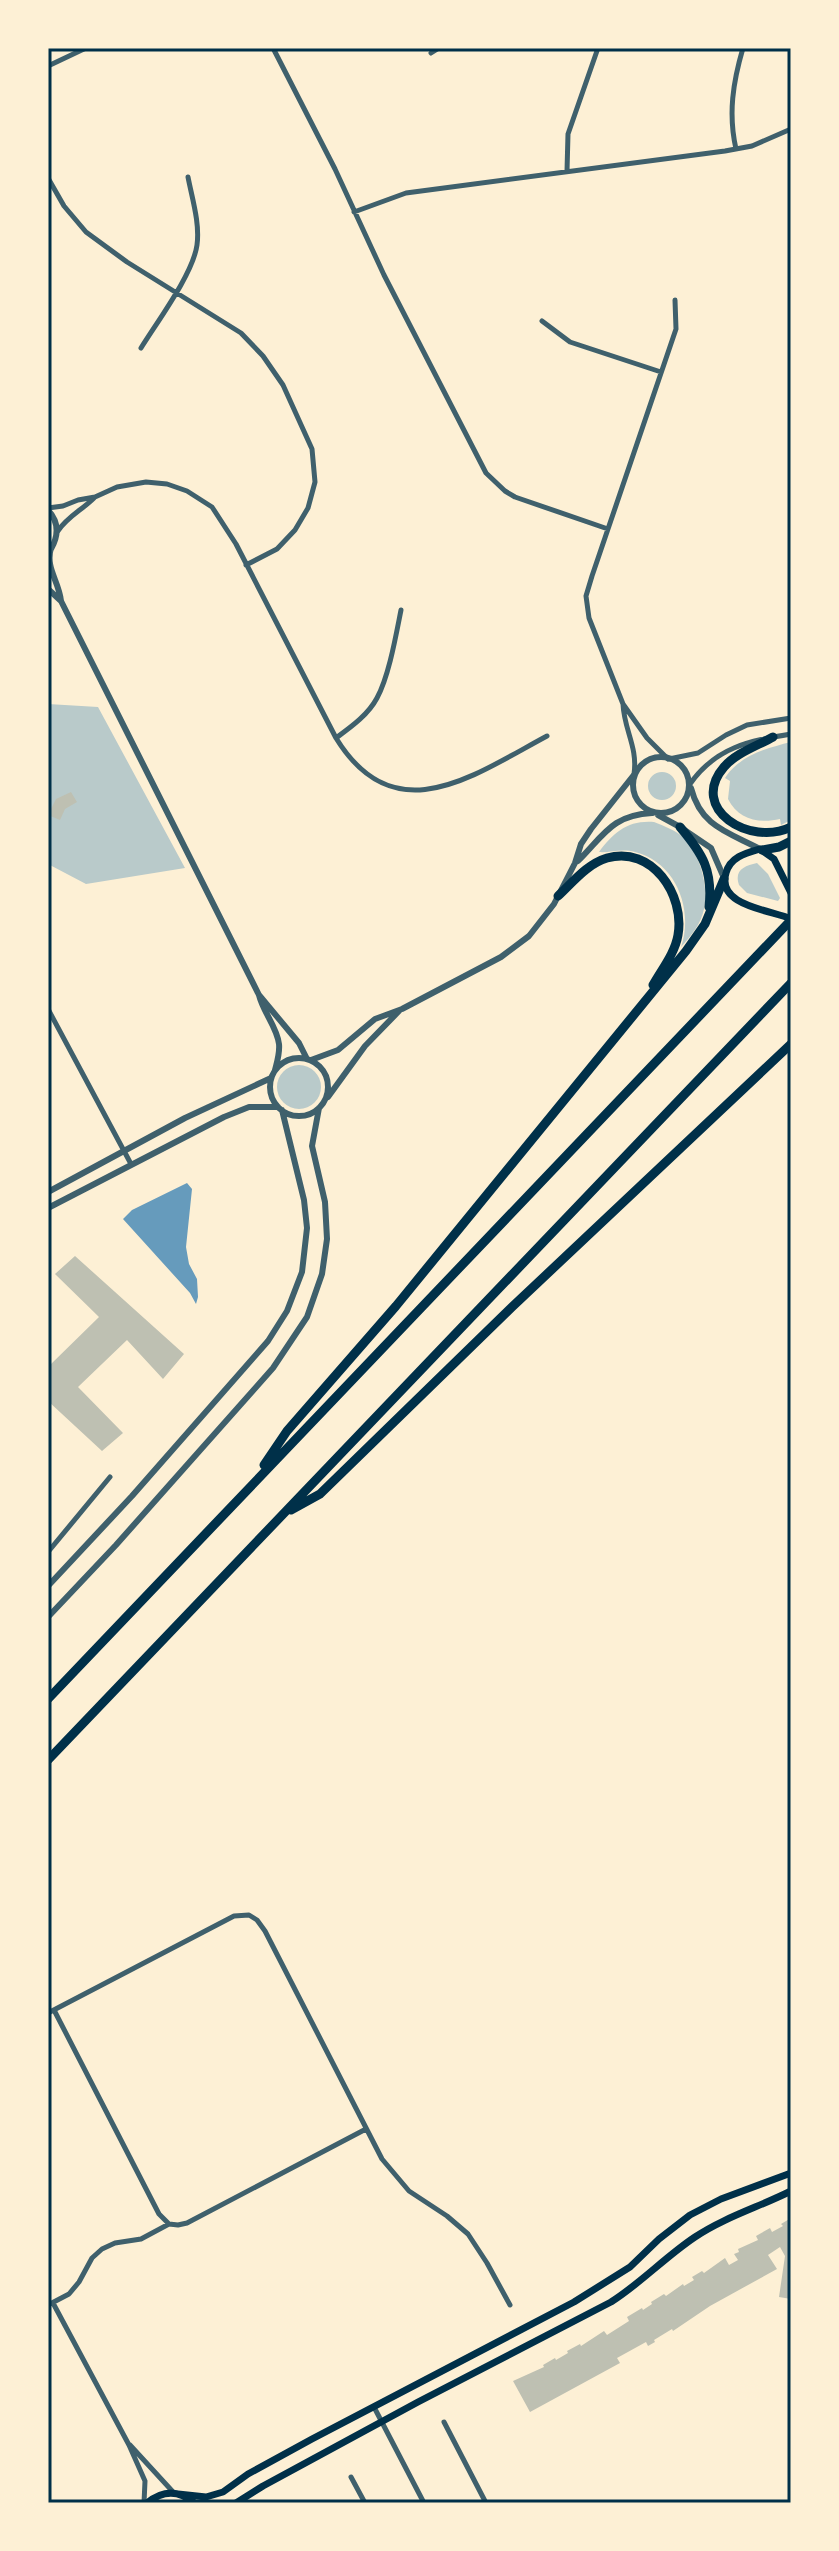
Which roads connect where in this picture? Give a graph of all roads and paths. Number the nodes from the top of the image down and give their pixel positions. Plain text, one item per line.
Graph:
1 (86, 48) edge
2 (273, 48) edge
3 (439, 48) edge
4 (598, 48) edge
5 (743, 48) edge
6 (431, 53) dead end
7 (48, 66) edge
8 (791, 129) edge
9 (736, 149) junction
10 (567, 171) junction
11 (188, 177) dead end
12 (48, 178) edge
13 (354, 212) junction
14 (176, 291) junction
15 (675, 300) dead end
16 (542, 321) dead end
17 (141, 348) dead end
18 (661, 372) junction
19 (95, 497) junction
20 (48, 509) edge
21 (608, 529) junction
22 (58, 532) junction
23 (50, 550) edge
24 (246, 565) junction
25 (48, 589) edge
26 (61, 601) junction
27 (401, 610) dead end
28 (623, 704) junction
29 (791, 718) edge
30 (791, 734) edge
31 (547, 736) dead end
32 (773, 737) junction
33 (336, 738) junction
34 (669, 759) junction
35 (634, 775) junction
36 (690, 785) junction
37 (654, 813) junction
38 (680, 827) junction
39 (791, 827) edge
40 (791, 841) edge
41 (761, 849) junction
42 (575, 863) junction
43 (724, 878) junction
44 (791, 893) edge
45 (558, 896) junction
46 (708, 918) junction
47 (791, 919) edge
48 (791, 983) edge
49 (259, 995) junction
50 (639, 1008) junction
51 (48, 1009) edge
52 (399, 1011) junction
53 (791, 1037) edge
54 (791, 1044) edge
55 (781, 1051) junction
56 (309, 1060) junction
57 (275, 1070) junction
58 (271, 1078) junction
59 (321, 1106) junction
60 (280, 1109) junction
61 (124, 1151) junction
62 (131, 1164) junction
63 (48, 1192) edge
64 (48, 1208) edge
65 (110, 1477) dead end
66 (252, 1485) junction
67 (283, 1514) junction
68 (48, 1552) edge
69 (48, 1586) edge
70 (48, 1617) edge
71 (48, 1699) edge
72 (48, 1760) edge
73 (51, 2011) edge
74 (366, 2129) junction
75 (791, 2173) edge
76 (791, 2191) edge
77 (169, 2224) junction
78 (51, 2304) edge
79 (510, 2305) dead end
80 (373, 2406) junction
81 (382, 2422) junction
82 (444, 2422) dead end
83 (129, 2445) junction
84 (351, 2477) dead end
85 (176, 2494) junction
86 (146, 2503) edge
87 (194, 2503) edge
88 (236, 2503) edge
89 (365, 2503) edge
90 (424, 2503) edge
91 (486, 2503) edge

1 - 7 street
2 - 13 street
3 - 6 street
4 - 10 street
5 - 9 street
8 - 9 street
9 - 10 street
10 - 13 street
11 - 14 street
12 - 14 street
13 - 21 street
14 - 17 street
14 - 24 street
15 - 18 street
16 - 18 street
18 - 21 street
19 - 20 street
19 - 22 street
19 - 24 street
20 - 22 street
21 - 28 street
22 - 23 street
23 - 26 street
24 - 33 street
25 - 26 street
26 - 49 street
27 - 33 street
28 - 34 street
28 - 35 street
29 - 34 street
30 - 32 street
31 - 33 street
32 - 36 street
32 - 39 highway
34 - 35 street
34 - 36 street
35 - 37 street
35 - 42 street
36 - 37 street
36 - 41 street
37 - 38 street
37 - 42 street
38 - 43 street
38 - 46 highway
40 - 41 highway
41 - 43 main road
41 - 44 main road
42 - 45 street
43 - 46 highway
43 - 47 main road
45 - 50 highway
45 - 52 street
46 - 50 highway
47 - 66 highway
48 - 67 highway
49 - 56 street
49 - 57 street
50 - 66 highway
51 - 61 street
52 - 56 street
52 - 59 street
53 - 55 highway
54 - 55 highway
55 - 67 highway
56 - 57 street
56 - 59 street
57 - 58 street
58 - 60 street
58 - 61 street
59 - 60 street
59 - 70 street
60 - 62 street
60 - 69 street
61 - 62 street
61 - 63 street
62 - 64 street
65 - 68 street
66 - 71 highway
67 - 72 highway
73 - 74 street
73 - 77 street
74 - 77 street
74 - 79 street
75 - 80 main road
76 - 81 main road
77 - 78 street
78 - 83 street
80 - 81 street
80 - 85 main road
81 - 88 main road
81 - 90 street
82 - 91 street
83 - 85 street
83 - 86 street
84 - 89 street
85 - 86 main road
85 - 87 main road

